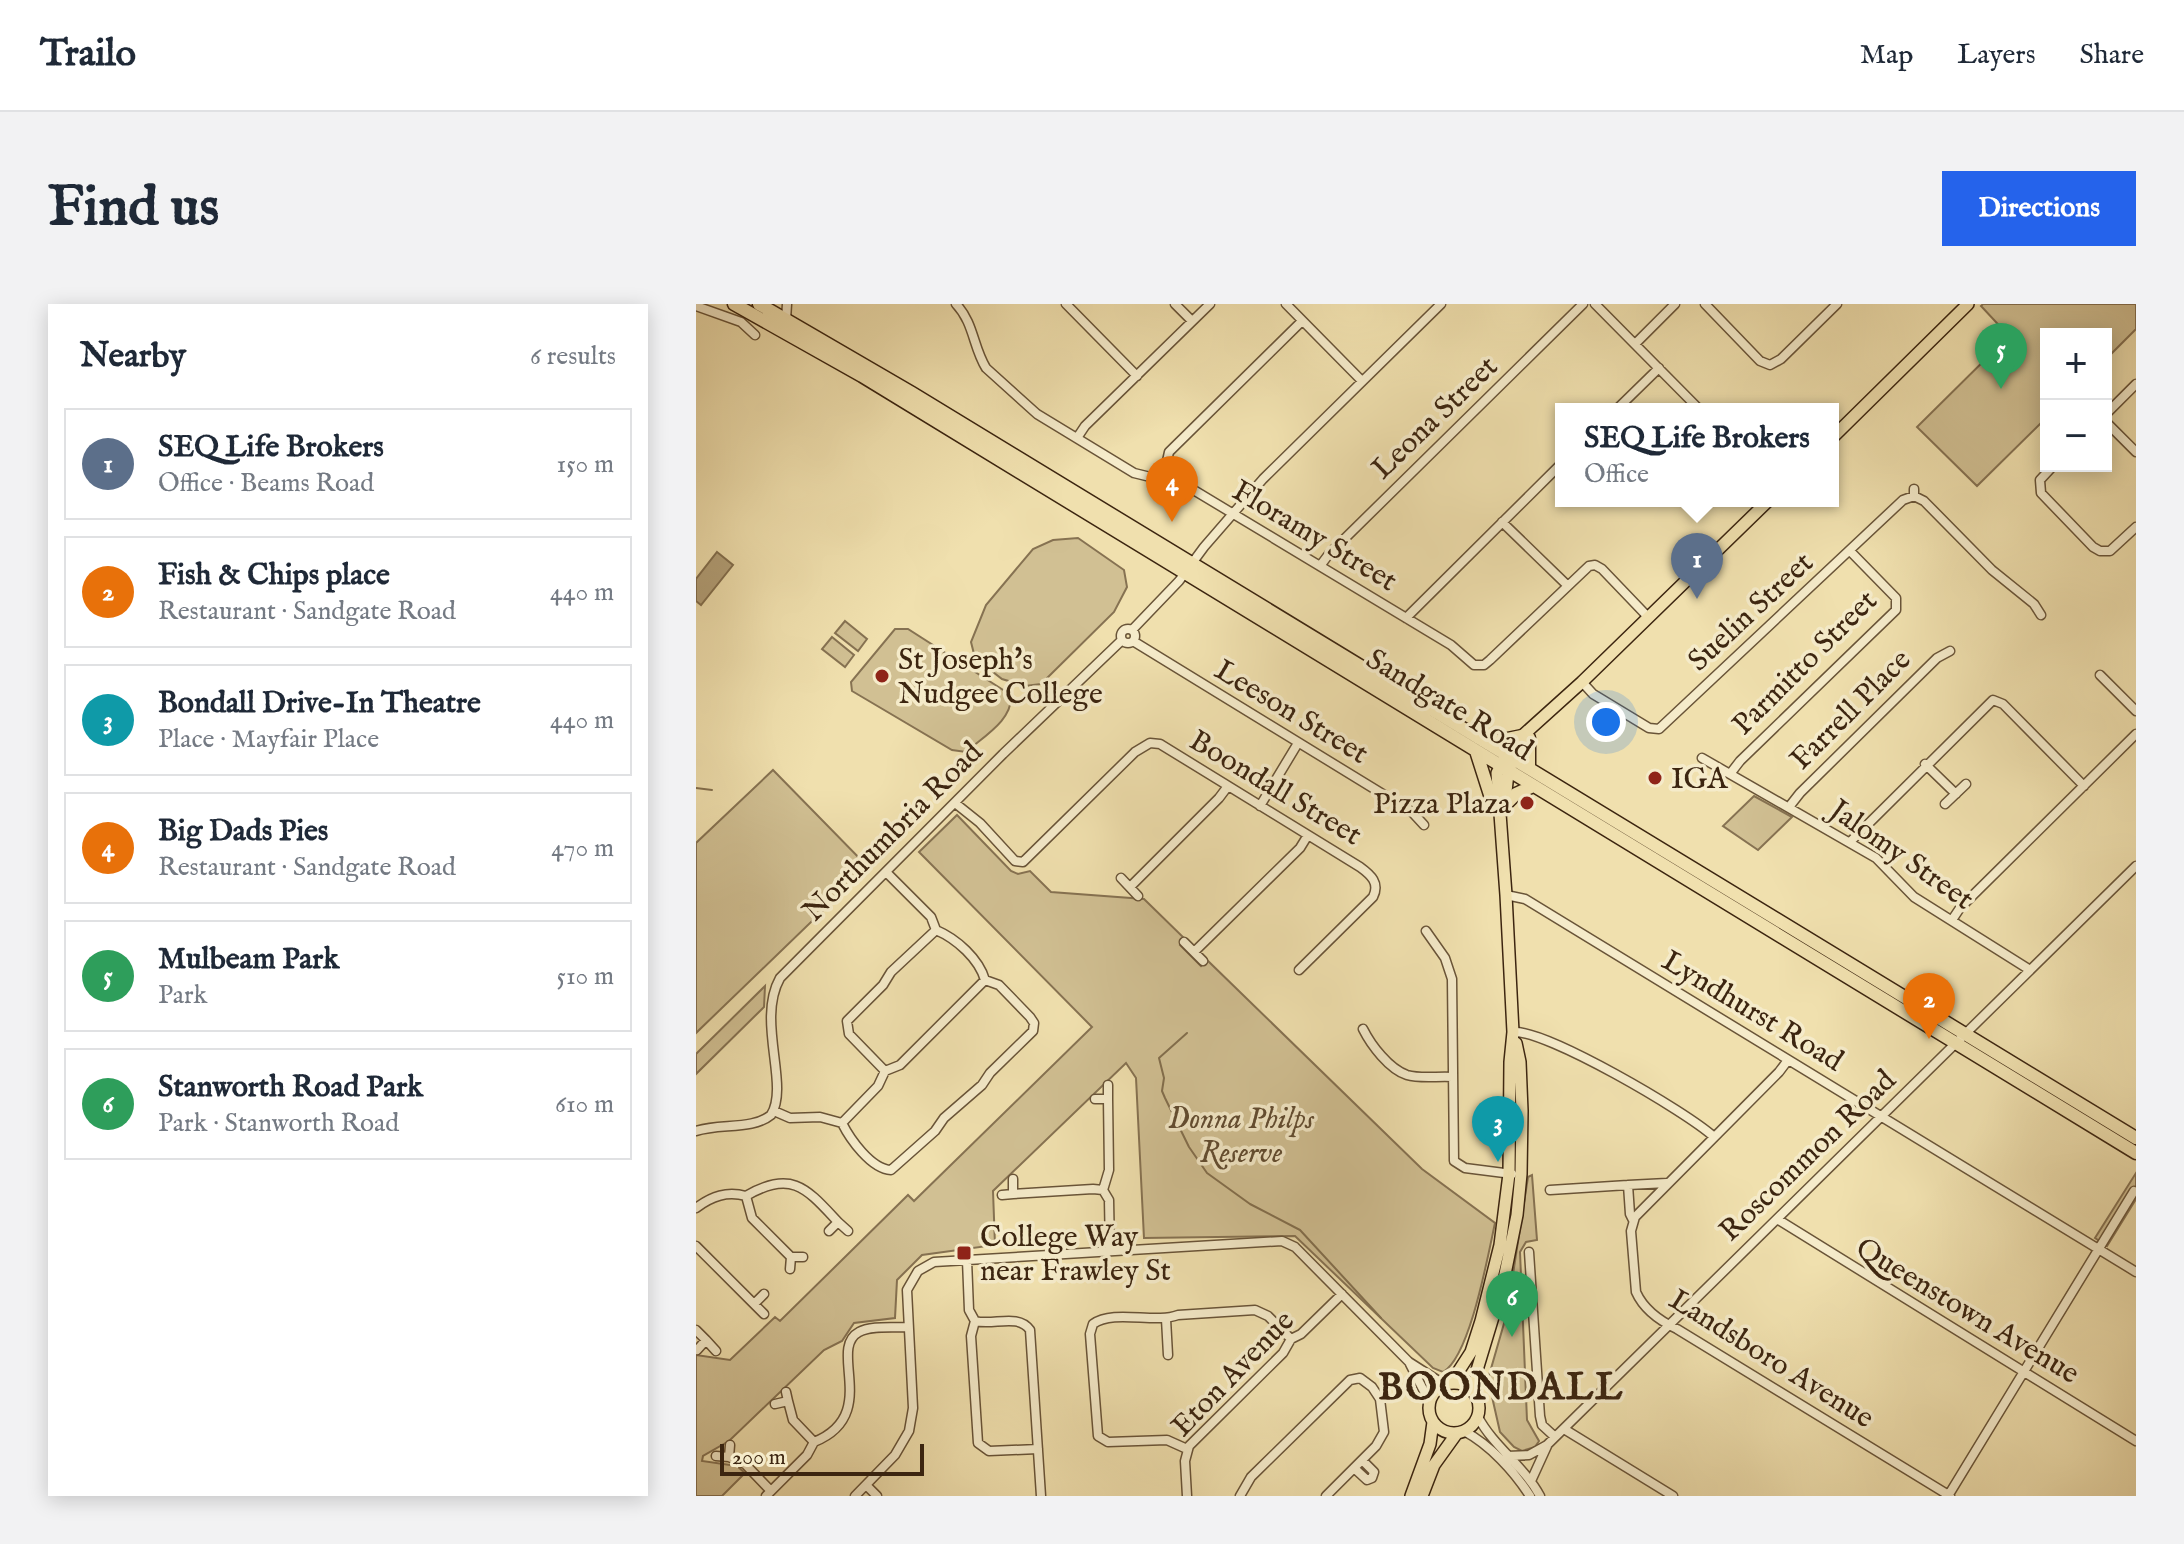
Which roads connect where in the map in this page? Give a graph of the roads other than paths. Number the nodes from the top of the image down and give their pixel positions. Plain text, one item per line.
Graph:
1 (734, 304) edge
2 (787, 304) edge
3 (956, 304) edge
4 (1066, 304) edge
5 (1175, 304) edge
6 (1210, 304) edge
7 (1286, 304) edge
8 (1441, 304) edge
9 (1583, 304) edge
10 (1595, 304) edge
11 (1675, 304) edge
12 (1705, 304) edge
13 (1837, 304) edge
14 (1968, 304) edge
15 (766, 305) edge
16 (696, 306) edge
17 (786, 320) junction
18 (1192, 321) junction
19 (1302, 321) junction
20 (755, 335) dead end
21 (1635, 344) junction
22 (1659, 368) junction
23 (1137, 376) junction
24 (1362, 381) junction
25 (2136, 384) edge
26 (1623, 403) edge
27 (1693, 403) edge
28 (2112, 408) edge
29 (2112, 428) edge
30 (1839, 431) edge
31 (1077, 438) junction
32 (2136, 452) edge
33 (1555, 470) edge
34 (2047, 472) edge
35 (1163, 479) junction
36 (1762, 507) edge
37 (1232, 513) junction
38 (1502, 522) junction
39 (2136, 527) edge
40 (1850, 551) junction
41 (1320, 566) junction
42 (1189, 568) junction
43 (1567, 585) junction
44 (2041, 615) dead end
45 (1648, 617) junction
46 (1406, 618) junction
47 (1132, 630) junction
48 (1122, 640) junction
49 (1133, 641) junction
50 (1950, 651) dead end
51 (2100, 675) dead end
52 (1582, 682) junction
53 (2136, 711) edge
54 (2136, 734) edge
55 (1525, 737) junction
56 (1298, 743) junction
57 (1488, 743) junction
58 (1476, 751) junction
59 (1702, 758) dead end
60 (1506, 762) junction
61 (1925, 764) junction
62 (1529, 768) junction
63 (1730, 774) junction
64 (1966, 784) dead end
65 (1228, 786) junction
66 (1533, 786) junction
67 (2084, 786) junction
68 (1956, 794) junction
69 (955, 803) junction
70 (1945, 804) dead end
71 (1260, 806) junction
72 (1789, 807) junction
73 (1501, 808) junction
74 (1424, 825) dead end
75 (1308, 835) junction
76 (1850, 842) junction
77 (2136, 866) edge
78 (886, 872) junction
79 (1121, 878) dead end
80 (1130, 887) junction
81 (1506, 895) junction
82 (1138, 896) dead end
83 (1952, 920) junction
84 (936, 930) junction
85 (1426, 931) dead end
86 (1184, 942) dead end
87 (1194, 952) junction
88 (1203, 961) dead end
89 (1299, 970) dead end
90 (2030, 970) junction
91 (985, 980) junction
92 (1363, 1029) dead end
93 (1513, 1032) junction
94 (1961, 1038) junction
95 (1788, 1060) junction
96 (885, 1071) junction
97 (1452, 1077) junction
98 (1108, 1085) dead end
99 (1095, 1099) dead end
100 (1108, 1099) junction
101 (774, 1111) junction
102 (1882, 1116) junction
103 (842, 1123) junction
104 (696, 1131) edge
105 (1714, 1137) junction
106 (2136, 1138) edge
107 (2136, 1153) edge
108 (1515, 1174) junction
109 (1013, 1179) dead end
110 (1667, 1183) junction
111 (1628, 1185) junction
112 (1103, 1190) junction
113 (1550, 1190) dead end
114 (2134, 1191) dead end
115 (1013, 1194) junction
116 (1002, 1195) dead end
117 (746, 1196) junction
118 (696, 1208) edge
119 (1777, 1219) junction
120 (1633, 1220) junction
121 (838, 1222) junction
122 (829, 1231) dead end
123 (848, 1231) dead end
124 (696, 1246) edge
125 (2099, 1250) junction
126 (1110, 1251) junction
127 (1529, 1252) dead end
128 (791, 1257) junction
129 (803, 1257) dead end
130 (967, 1260) junction
131 (790, 1269) dead end
132 (2136, 1272) edge
133 (764, 1294) dead end
134 (1342, 1294) junction
135 (754, 1304) junction
136 (764, 1314) dead end
137 (1166, 1319) junction
138 (975, 1321) junction
139 (1668, 1325) junction
140 (908, 1327) junction
141 (696, 1330) edge
142 (1291, 1339) junction
143 (706, 1340) junction
144 (697, 1350) edge
145 (716, 1351) dead end
146 (1168, 1355) dead end
147 (1409, 1362) junction
148 (2024, 1372) junction
149 (1448, 1384) junction
150 (1474, 1392) junction
151 (1430, 1403) junction
152 (775, 1404) dead end
153 (1478, 1417) junction
154 (1433, 1422) junction
155 (1564, 1429) junction
156 (1460, 1432) junction
157 (1555, 1437) junction
158 (2136, 1441) edge
159 (814, 1442) junction
160 (730, 1445) dead end
161 (1547, 1445) junction
162 (1038, 1449) junction
163 (1187, 1449) junction
164 (716, 1456) dead end
165 (1507, 1456) junction
166 (729, 1457) junction
167 (1362, 1460) junction
168 (1354, 1468) junction
169 (1531, 1481) junction
170 (866, 1485) junction
171 (769, 1493) edge
172 (855, 1496) edge
173 (877, 1496) edge
174 (1041, 1496) edge
175 (1187, 1496) edge
176 (1240, 1496) edge
177 (1326, 1496) edge
178 (1411, 1496) edge
179 (1422, 1496) edge
180 (1530, 1496) edge
181 (1540, 1496) edge
182 (1673, 1496) edge
183 (1949, 1496) edge

1 - 42 highway, Sandgate Road
2 - 17 street
3 - 31 street, Floramy Street
4 - 23 street
5 - 18 street
6 - 18 street
7 - 19 street
8 - 24 street
9 - 41 street, Leona Street
10 - 21 street
11 - 21 street
12 - 13 street
14 - 30 main road
15 - 17 highway, Sandgate Road
16 - 20 street
17 - 42 highway, Sandgate Road
18 - 23 street
19 - 24 street
19 - 35 street
21 - 22 street
22 - 26 street
22 - 27 street
23 - 31 street
24 - 37 street
25 - 28 street
29 - 32 street
31 - 35 street, Floramy Street
33 - 38 street
34 - 39 street
35 - 37 street, Floramy Street
36 - 45 main road
37 - 41 street, Floramy Street
37 - 42 street
38 - 43 street
38 - 46 street
40 - 44 street, Suelin Street
40 - 52 street, Suelin Street
40 - 63 street, Parmitto Street
41 - 46 street, Floramy Street
42 - 47 street
42 - 57 highway, Sandgate Road
42 - 58 highway, Sandgate Road
43 - 45 street
43 - 46 street, Floramy Street
45 - 52 main road
47 - 48 street
47 - 49 street
48 - 49 street
48 - 69 street, Northumbria Road
49 - 56 street, Leeson Street
50 - 72 street, Farrell Place
51 - 53 street
52 - 55 main road
54 - 67 street
55 - 57 highway
55 - 60 main road
55 - 62 highway
56 - 71 street
56 - 74 street, Leeson Street
57 - 60 highway, Sandgate Road
58 - 60 highway, Sandgate Road
58 - 73 highway
59 - 63 street, Jalomy Street
60 - 62 highway, Sandgate Road
60 - 66 highway, Sandgate Road
60 - 73 main road
61 - 67 street
61 - 68 street
61 - 76 street
62 - 94 highway, Sandgate Road
63 - 72 street, Jalomy Street
64 - 68 street
65 - 69 street, Boondall Street
65 - 71 street, Boondall Street
65 - 80 street
66 - 73 highway
66 - 94 highway, Sandgate Road
67 - 83 street
68 - 70 street
69 - 78 street, Northumbria Road
71 - 75 street, Boondall Street
72 - 76 street, Jalomy Street
73 - 81 main road
75 - 87 street
75 - 89 street, Boondall Street
76 - 83 street, Jalomy Street
77 - 90 street, Roscommon Road
78 - 84 street
78 - 101 street, Northumbria Road
79 - 80 street
80 - 82 street
81 - 93 main road
81 - 95 street, Lyndhurst Road
83 - 90 street, Jalomy Street
84 - 91 street
84 - 96 street
85 - 97 street
86 - 87 street
87 - 88 street
90 - 94 street, Roscommon Road
91 - 96 street
91 - 103 street
92 - 97 street
93 - 105 street
93 - 108 main road
94 - 102 street, Roscommon Road
94 - 106 highway, Sandgate Road
94 - 107 highway, Sandgate Road
95 - 102 street, Lyndhurst Road
95 - 105 street
96 - 103 street
97 - 108 street
98 - 100 street
99 - 100 street
100 - 112 street
101 - 103 street
101 - 104 street
102 - 119 street, Roscommon Road
102 - 125 street, Lyndhurst Road
105 - 110 street
108 - 149 main road
108 - 150 main road
109 - 115 street
110 - 111 street
110 - 120 street
111 - 113 street
111 - 120 street, Landsboro Avenue
112 - 115 street
112 - 126 street
114 - 125 street
115 - 116 street
117 - 118 street
117 - 121 street
117 - 128 street
119 - 139 street, Roscommon Road
119 - 148 street, Queenstown Avenue
120 - 139 street, Landsboro Avenue
121 - 122 street
121 - 123 street
124 - 135 street
125 - 132 street, Lyndhurst Road
125 - 148 street
126 - 130 street
126 - 134 street
127 - 157 street
128 - 129 street
128 - 131 street
130 - 138 street
130 - 140 street
133 - 135 street
134 - 142 street, Eton Avenue
134 - 147 street
135 - 136 street
137 - 142 street
137 - 146 street
137 - 163 street
138 - 162 street
138 - 162 street
139 - 155 street, Roscommon Road
139 - 183 street, Landsboro Avenue
140 - 159 street
140 - 170 street
141 - 143 street
142 - 163 street, Eton Avenue
143 - 144 street
143 - 145 street
147 - 149 street
147 - 151 street
148 - 158 street, Queenstown Avenue
148 - 183 street
149 - 150 main road
149 - 151 main road
150 - 153 main road
151 - 154 main road
152 - 159 street
153 - 156 main road
153 - 165 street
154 - 156 main road
154 - 178 main road
155 - 157 street, Roscommon Road
155 - 182 street
156 - 179 main road
156 - 180 street
157 - 161 street, Roscommon Road
159 - 171 street
160 - 166 street
161 - 165 street, Roscommon Road
161 - 169 street, Roscommon Road
162 - 174 street
163 - 175 street, Eton Avenue
164 - 166 street
165 - 169 street
166 - 171 street
167 - 168 street
167 - 168 street
167 - 176 street
168 - 177 street
169 - 181 street
170 - 172 street
170 - 173 street

